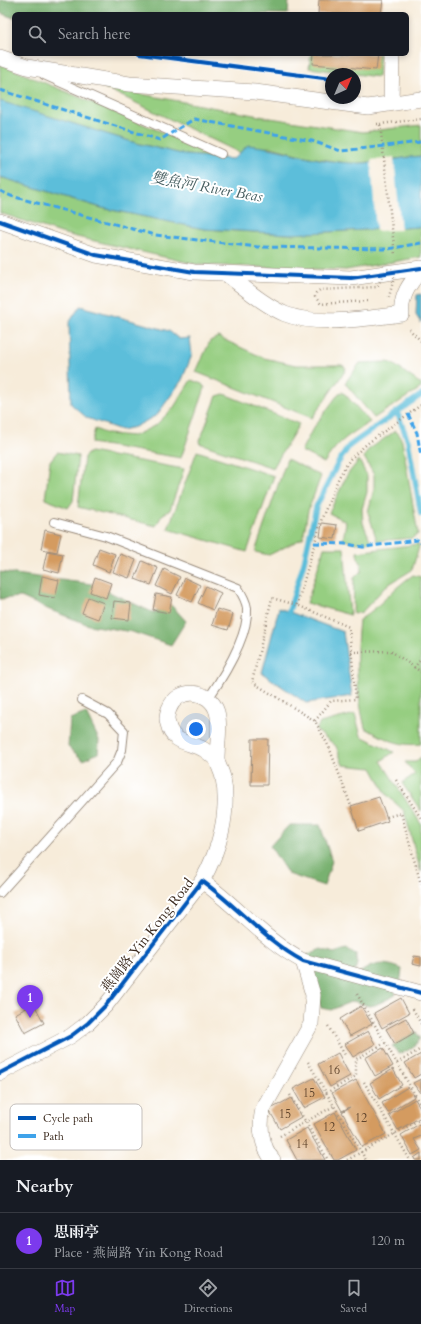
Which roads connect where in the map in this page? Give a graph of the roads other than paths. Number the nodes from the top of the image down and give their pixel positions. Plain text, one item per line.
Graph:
1 (392, 56) edge
2 (0, 58) edge
3 (27, 67) junction
4 (421, 99) edge
5 (391, 103) junction
6 (221, 154) dead end
7 (0, 221) edge
8 (421, 269) edge
9 (226, 274) junction
10 (54, 522) dead end
11 (208, 699) junction
12 (82, 700) dead end
13 (217, 760) junction
14 (202, 881) junction
15 (0, 893) edge
16 (303, 961) junction
17 (421, 993) edge
18 (0, 1073) edge
19 (273, 1160) edge

1 - 5 street
2 - 3 street
3 - 5 street
3 - 6 lane
4 - 5 street
7 - 9 street
8 - 9 street
8 - 9 street
10 - 11 lane
11 - 13 street
11 - 13 street
12 - 15 lane
13 - 14 street
14 - 16 street, 燕崗路 Yin Kong Road
14 - 18 street, 燕崗路 Yin Kong Road
16 - 17 street, 燕崗路 Yin Kong Road
16 - 19 street

